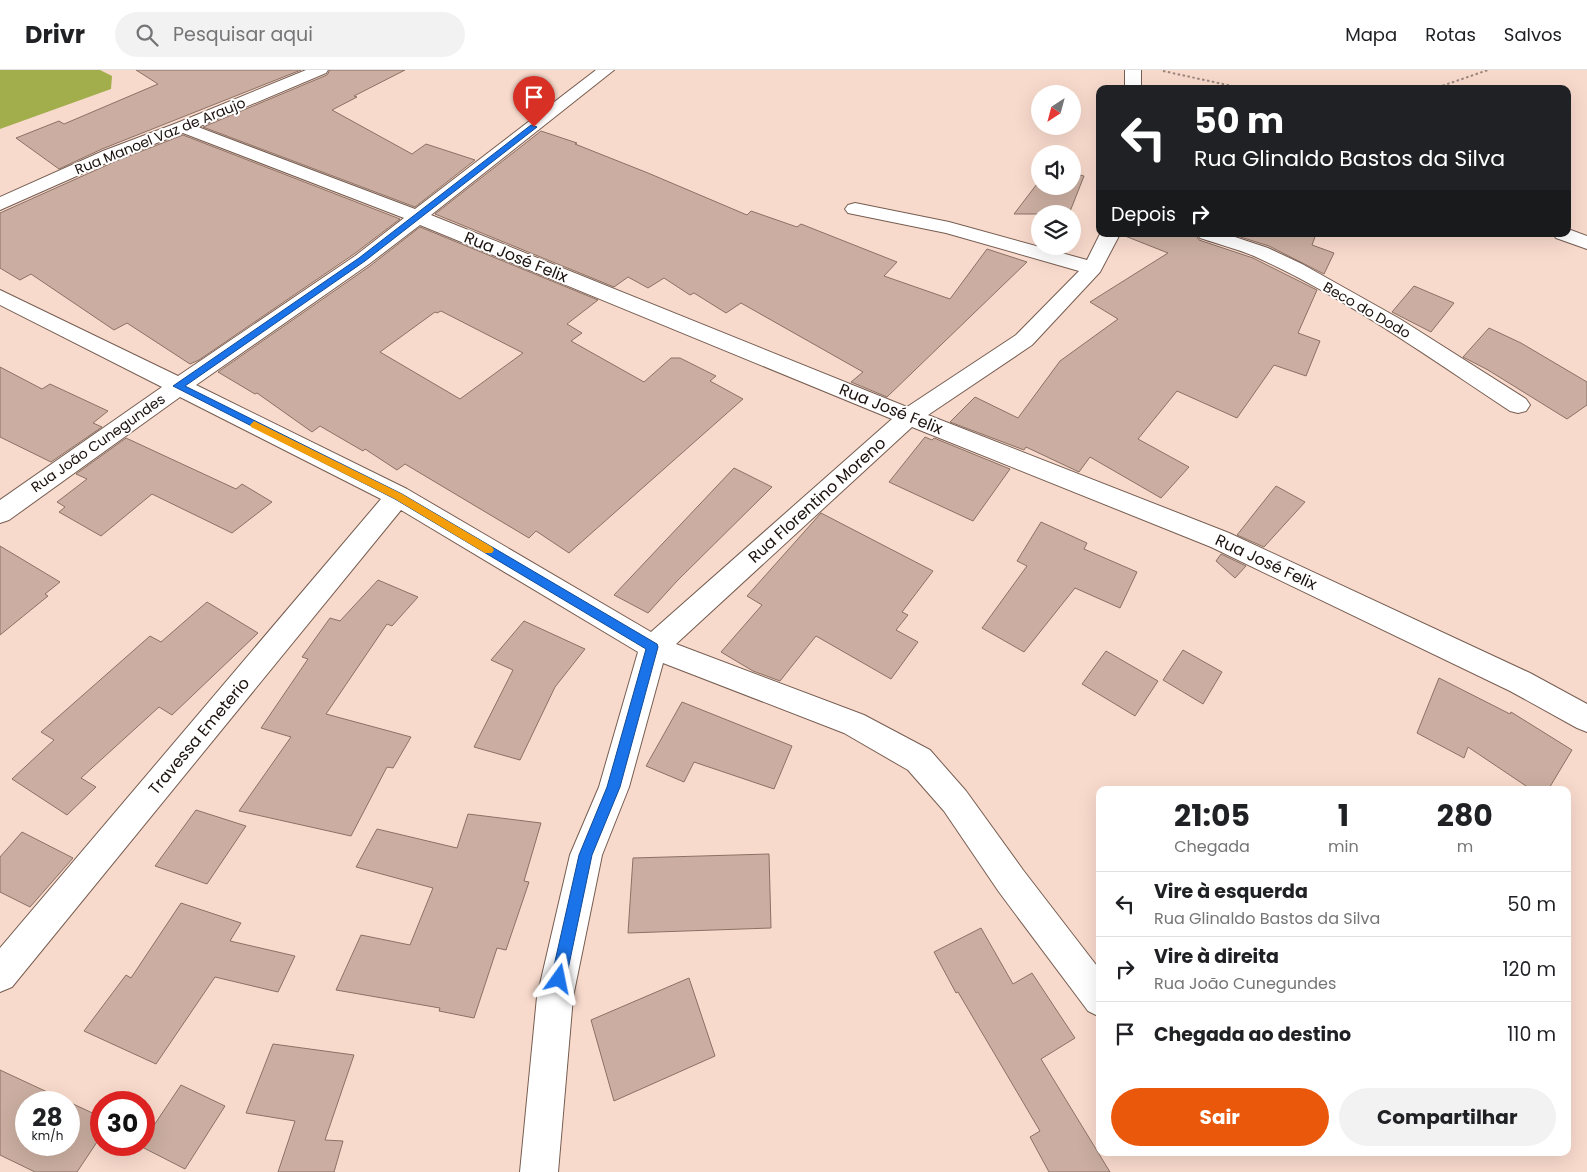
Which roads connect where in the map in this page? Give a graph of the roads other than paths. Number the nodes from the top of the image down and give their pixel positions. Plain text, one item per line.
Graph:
1 (320, 70) edge
2 (606, 70) edge
3 (1133, 70) edge
4 (1133, 85) edge
5 (183, 127) junction
6 (0, 204) edge
7 (855, 209) dead end
8 (418, 217) junction
9 (1108, 237) edge
10 (1216, 237) edge
11 (1571, 237) edge
12 (1587, 242) edge
13 (1093, 268) junction
14 (0, 296) edge
15 (178, 386) junction
16 (1518, 405) dead end
17 (909, 417) junction
18 (398, 496) junction
19 (0, 513) edge
20 (653, 647) junction
21 (1587, 719) edge
22 (0, 975) edge
23 (1096, 994) edge
24 (539, 1172) edge

1 - 5 street, Rua Manoel Vaz de Araujo
2 - 8 street, Rua João Cunegundes
3 - 4 street
5 - 6 street, Rua Manoel Vaz de Araujo
5 - 8 street, Rua José Felix
7 - 13 street
8 - 15 street, Rua João Cunegundes
8 - 17 street, Rua José Felix
9 - 13 street, Rua Florentino Moreno
10 - 16 street, Beco do Dodo
11 - 12 street
13 - 17 street, Rua Florentino Moreno
14 - 15 street
15 - 18 street
15 - 19 street, Rua João Cunegundes
17 - 20 street, Rua Florentino Moreno
17 - 21 street, Rua José Felix
18 - 20 street
18 - 22 street, Travessa Emeterio
20 - 23 street
20 - 24 street

